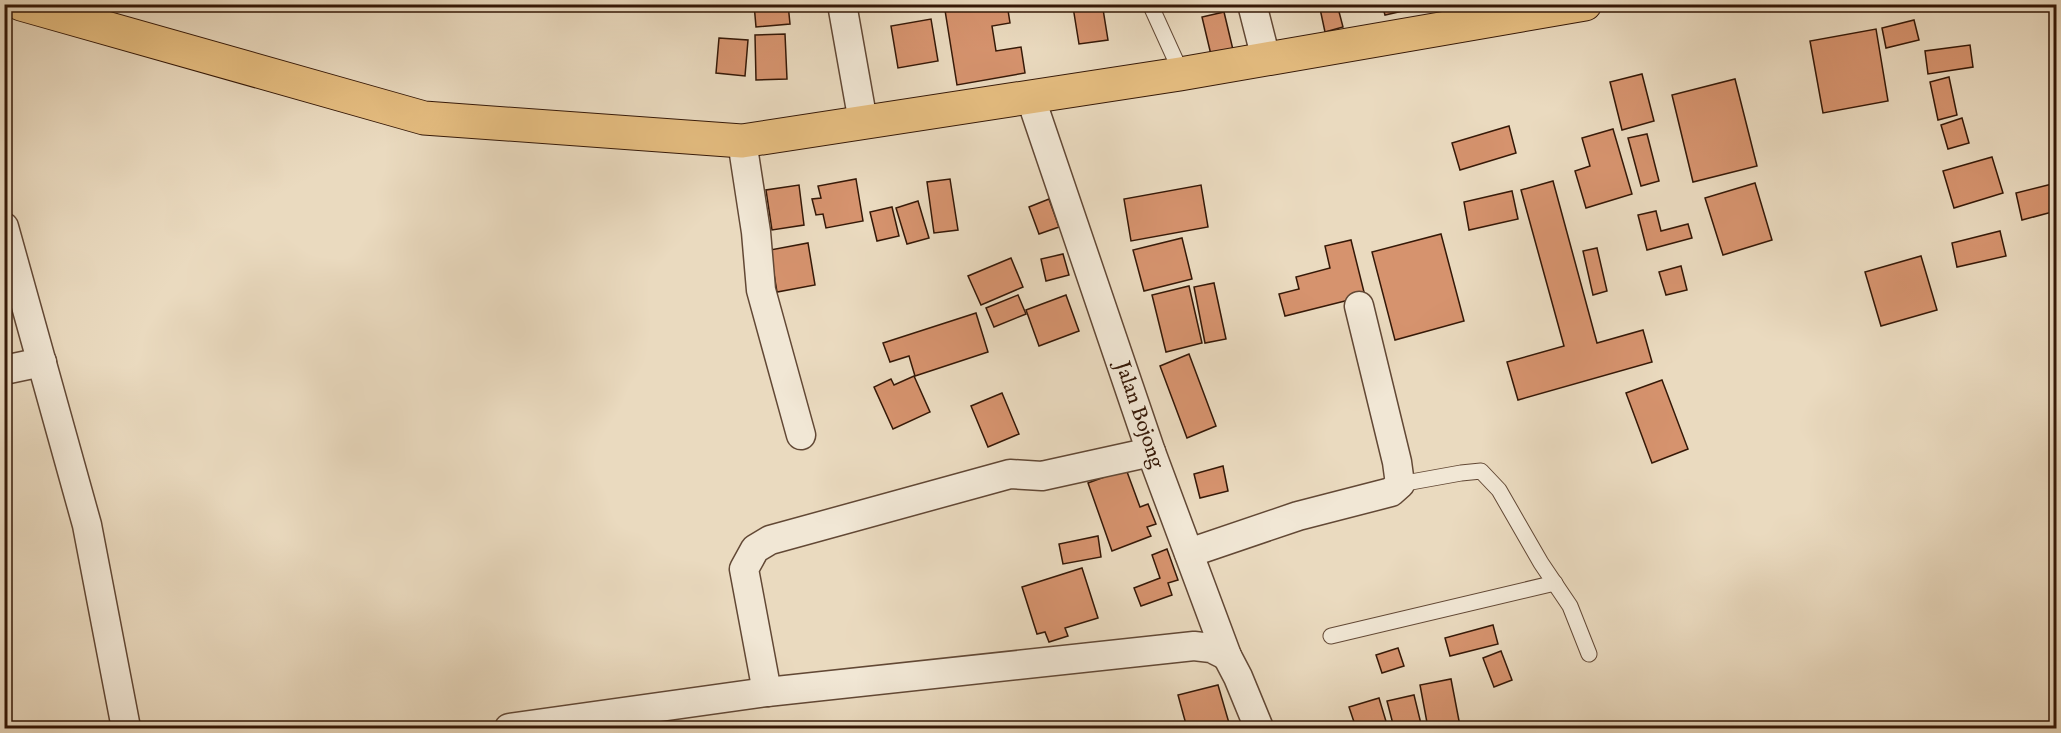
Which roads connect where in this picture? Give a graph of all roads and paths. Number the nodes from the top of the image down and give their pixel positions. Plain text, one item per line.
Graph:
1 (21, 4) edge
2 (842, 4) edge
3 (1150, 4) edge
4 (1252, 4) edge
5 (1585, 4) edge
6 (1266, 59) junction
7 (1180, 74) junction
8 (1030, 96) junction
9 (863, 122) junction
10 (742, 141) junction
11 (4, 227) edge
12 (1359, 306) dead end
13 (42, 362) junction
14 (4, 370) edge
15 (801, 435) dead end
16 (1151, 452) junction
17 (1401, 484) junction
18 (1189, 553) junction
19 (1555, 583) junction
20 (1331, 636) dead end
21 (1589, 654) dead end
22 (1227, 656) junction
23 (767, 692) junction
24 (126, 729) edge
25 (509, 729) edge
26 (1259, 729) edge

1 - 10 highway
2 - 9 street
3 - 7 lane
4 - 6 street
5 - 6 highway
6 - 7 highway
7 - 8 highway
8 - 9 highway
8 - 16 street, Jalan Bojong
9 - 10 highway
10 - 15 street
11 - 13 street
12 - 17 street
13 - 14 street
13 - 24 street
16 - 18 street, Jalan Bojong
16 - 23 street
17 - 18 street
17 - 19 lane
18 - 22 street, Jalan Bojong
19 - 20 lane
19 - 21 lane
22 - 23 street
22 - 26 street, Jalan Bojong
23 - 25 street

